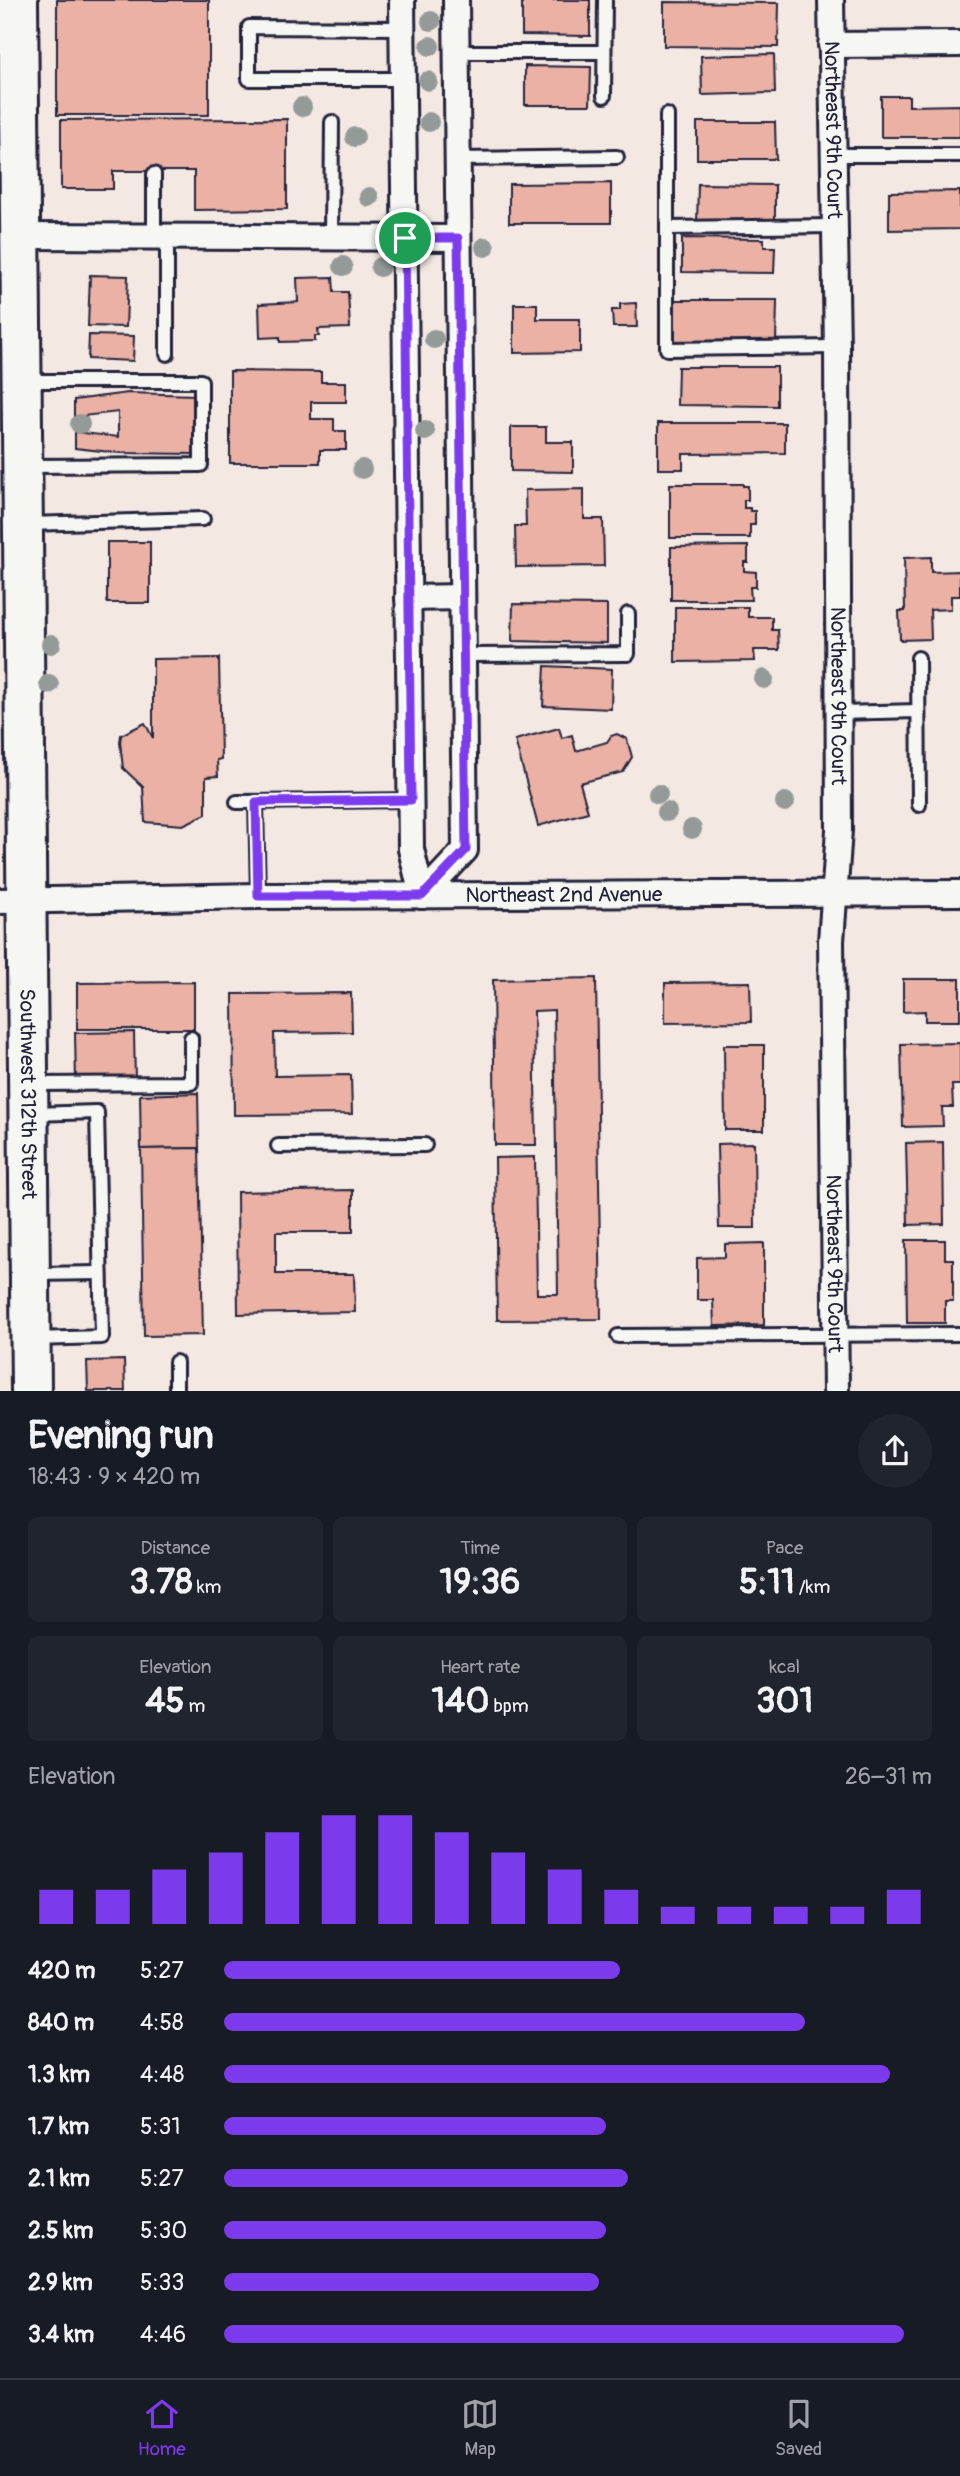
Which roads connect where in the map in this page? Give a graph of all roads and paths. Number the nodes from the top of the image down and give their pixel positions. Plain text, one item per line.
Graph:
1 (19, 0) edge
2 (402, 0) edge
3 (456, 0) edge
4 (605, 0) edge
5 (831, 0) edge
6 (402, 28) junction
7 (960, 44) edge
8 (831, 45) junction
9 (456, 52) junction
10 (604, 52) junction
11 (10, 67) edge
12 (403, 79) junction
13 (604, 96) dead end
14 (667, 116) dead end
15 (332, 122) dead end
16 (833, 155) junction
17 (960, 155) edge
18 (617, 157) dead end
19 (458, 159) junction
20 (154, 174) dead end
21 (834, 226) junction
22 (667, 228) junction
23 (20, 236) junction
24 (161, 236) junction
25 (331, 237) junction
26 (405, 238) junction
27 (458, 238) junction
28 (837, 347) junction
29 (167, 354) dead end
30 (22, 381) junction
31 (22, 466) junction
32 (203, 519) dead end
33 (23, 524) junction
34 (462, 597) junction
35 (408, 598) junction
36 (628, 614) dead end
37 (464, 655) junction
38 (918, 658) dead end
39 (918, 711) junction
40 (838, 713) junction
41 (411, 800) junction
42 (237, 802) dead end
43 (256, 802) junction
44 (919, 805) dead end
45 (960, 893) edge
46 (834, 895) junction
47 (258, 896) junction
48 (422, 896) junction
49 (13, 901) edge
50 (191, 1038) dead end
51 (28, 1099) junction
52 (425, 1145) dead end
53 (278, 1146) dead end
54 (100, 1273) junction
55 (30, 1274) junction
56 (960, 1334) edge
57 (835, 1335) junction
58 (618, 1336) dead end
59 (31, 1339) junction
60 (176, 1362) dead end
61 (31, 1391) edge
62 (176, 1391) edge
63 (836, 1391) edge

1 - 11 highway, Southwest 312th Street
2 - 6 street
3 - 9 street
4 - 10 lane
5 - 8 street, Northeast 9th Court
6 - 12 street
6 - 12 lane
7 - 8 street
8 - 16 street, Northeast 9th Court
9 - 10 lane
9 - 19 street
10 - 13 lane
11 - 23 highway, Southwest 312th Street
12 - 26 street
14 - 22 lane
15 - 25 lane
16 - 17 lane
16 - 21 street, Northeast 9th Court
18 - 19 lane
19 - 27 street
20 - 24 lane
21 - 22 lane
21 - 28 street, Northeast 9th Court
22 - 28 lane
23 - 24 street
23 - 30 highway, Southwest 312th Street
24 - 25 street
24 - 29 lane
25 - 26 street
26 - 27 street
26 - 35 street
27 - 34 street
28 - 40 street, Northeast 9th Court
30 - 31 highway, Southwest 312th Street
30 - 31 lane
31 - 33 highway, Southwest 312th Street
32 - 33 lane
33 - 49 highway, Southwest 312th Street
34 - 35 street
34 - 37 street
35 - 41 street
36 - 37 lane
37 - 48 street
38 - 39 lane
39 - 40 lane
39 - 44 lane
40 - 46 street, Northeast 9th Court
41 - 43 lane
41 - 48 street
42 - 43 lane
43 - 47 lane
45 - 46 street, Northeast 2nd Avenue
46 - 48 street, Northeast 2nd Avenue
46 - 57 street, Northeast 9th Court
47 - 48 street, Northeast 2nd Avenue
47 - 49 street, Northeast 2nd Avenue
49 - 51 highway, Southwest 312th Street
50 - 51 lane
51 - 54 lane
51 - 55 highway, Southwest 312th Street
52 - 53 lane
54 - 55 lane
54 - 59 lane
55 - 59 highway, Southwest 312th Street
56 - 57 lane
57 - 58 lane
57 - 63 street, Northeast 9th Court
59 - 61 highway, Southwest 312th Street
60 - 62 lane

